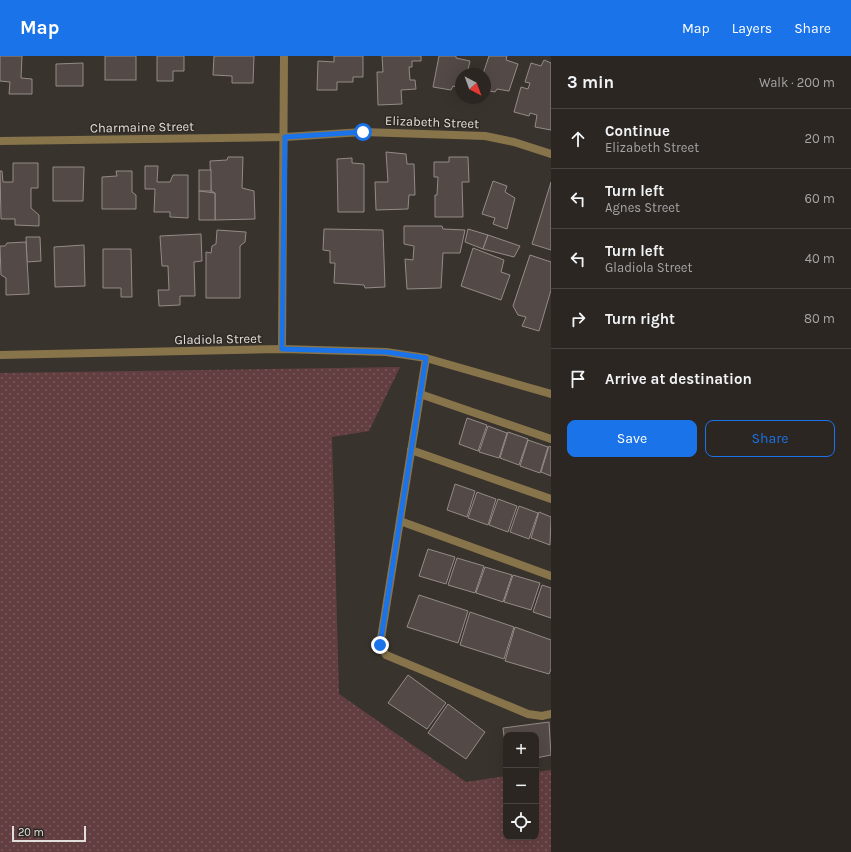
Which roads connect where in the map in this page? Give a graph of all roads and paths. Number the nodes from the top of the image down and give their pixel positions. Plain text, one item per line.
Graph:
1 (284, 56) edge
2 (285, 137) junction
3 (0, 141) edge
4 (551, 154) edge
5 (282, 349) junction
6 (0, 355) edge
7 (426, 358) junction
8 (420, 394) junction
9 (551, 394) edge
10 (551, 439) edge
11 (411, 450) junction
12 (551, 499) edge
13 (400, 521) junction
14 (551, 576) edge
15 (551, 714) edge

1 - 2 street
2 - 3 street, Charmaine Street
2 - 4 street, Elizabeth Street
2 - 5 street
5 - 6 street, Gladiola Street
5 - 7 street, Gladiola Street
7 - 8 street
7 - 9 street, Gladiola Street
8 - 10 street
8 - 11 street
11 - 12 street
11 - 13 street
13 - 14 street
13 - 15 street

